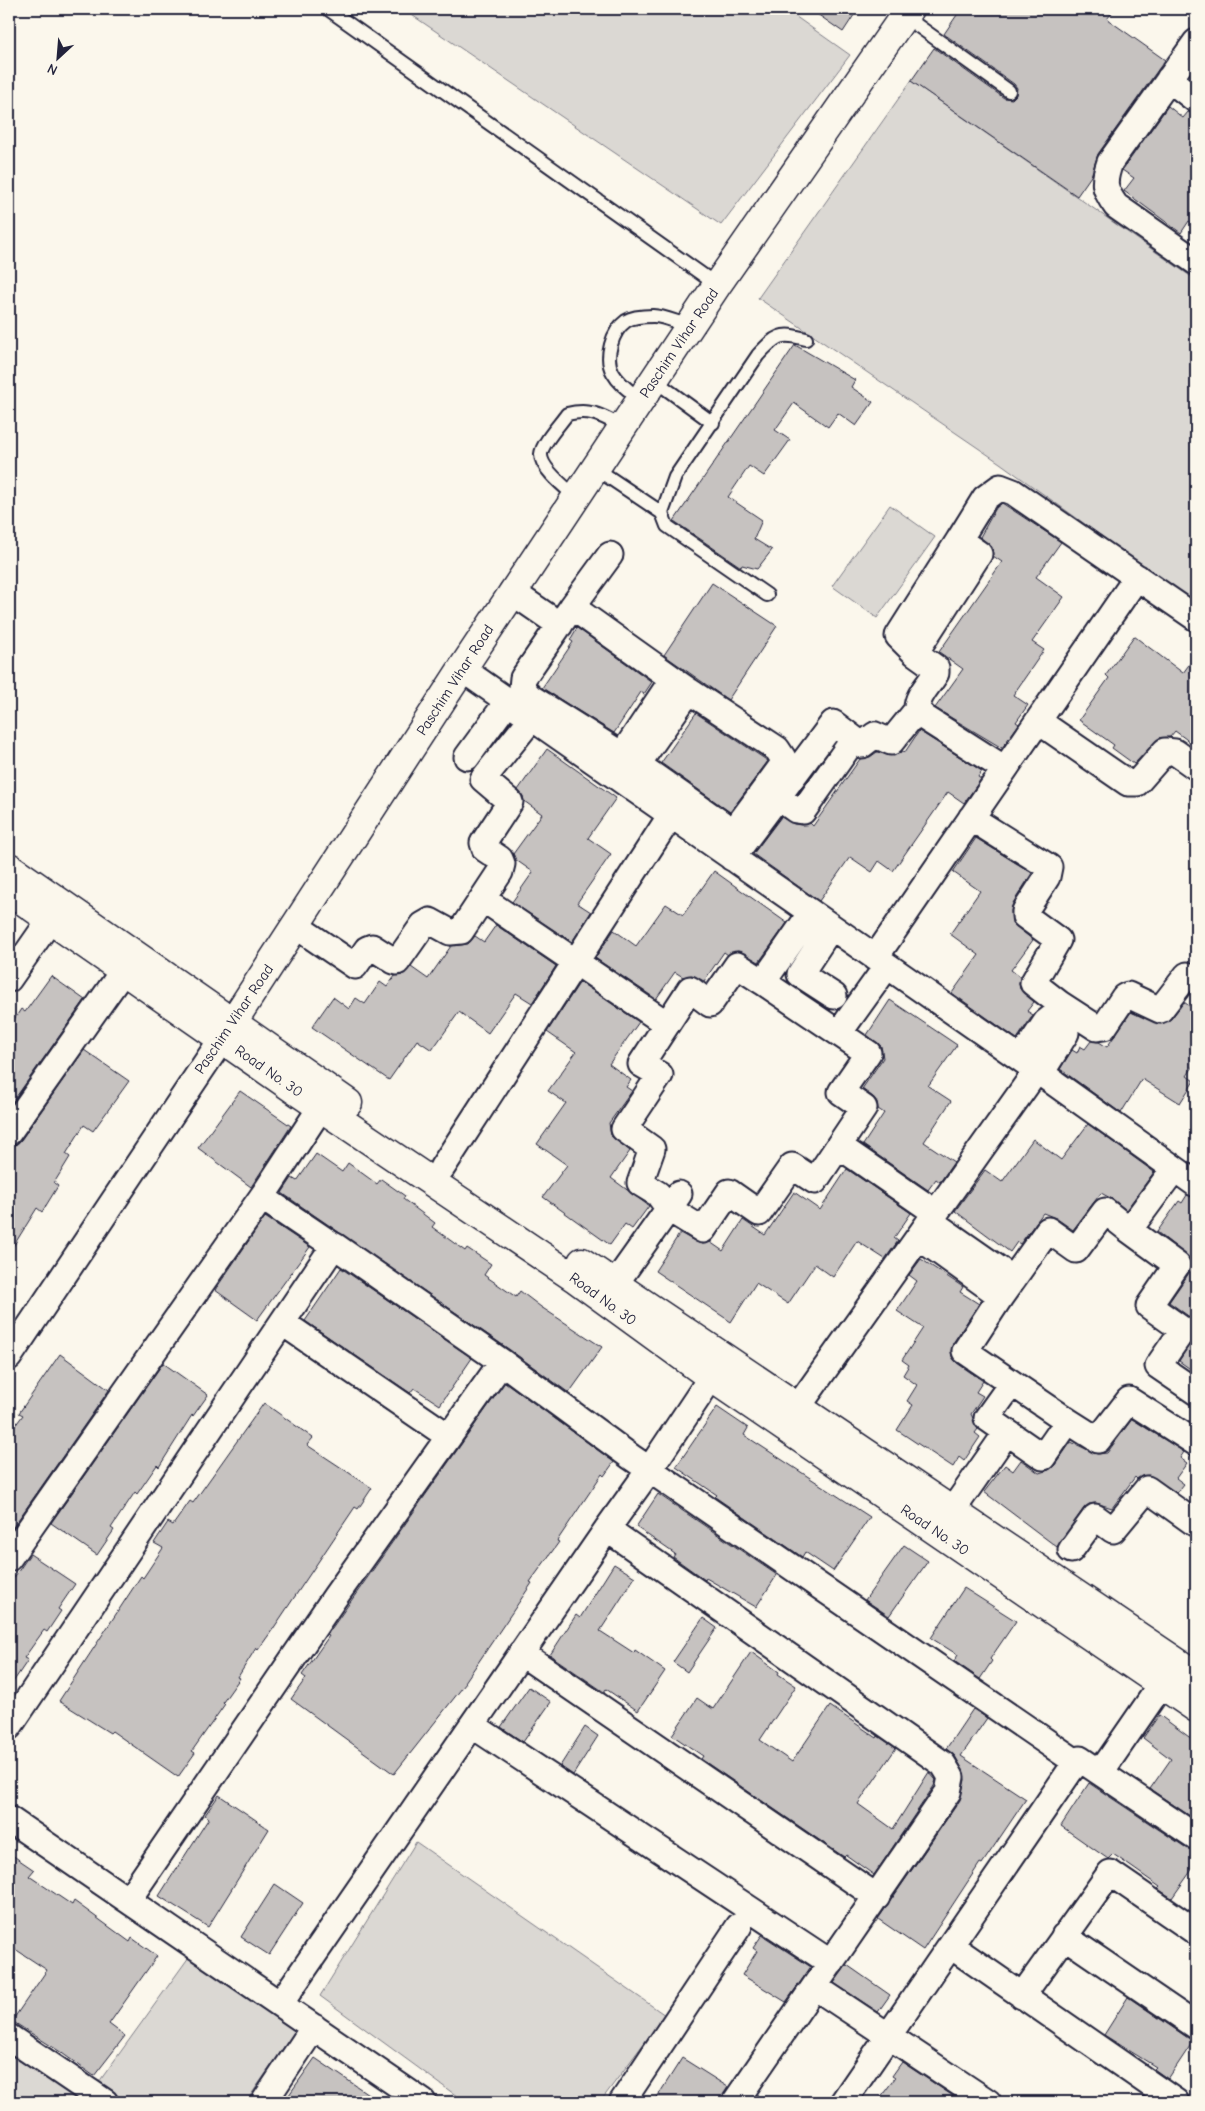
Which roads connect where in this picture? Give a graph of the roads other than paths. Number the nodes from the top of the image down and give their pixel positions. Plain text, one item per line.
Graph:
1 (328, 9) edge
2 (907, 12) edge
3 (1196, 42) edge
4 (1169, 79) junction
5 (1009, 90) dead end
6 (1196, 100) edge
7 (1196, 262) edge
8 (717, 285) junction
9 (690, 326) junction
10 (806, 339) dead end
11 (647, 390) junction
12 (713, 423) junction
13 (623, 426) junction
14 (596, 468) junction
15 (576, 497) junction
16 (662, 513) junction
17 (610, 555) dead end
18 (1137, 577) junction
19 (512, 592) junction
20 (767, 595) dead end
21 (566, 616) junction
22 (1196, 618) edge
23 (462, 668) junction
24 (681, 685) junction
25 (508, 701) junction
26 (917, 710) junction
27 (532, 718) junction
28 (1038, 721) junction
29 (467, 757) dead end
30 (626, 765) junction
31 (1196, 766) edge
32 (1004, 769) junction
33 (671, 815) junction
34 (971, 818) junction
35 (732, 858) junction
36 (9, 867) edge
37 (9, 891) edge
38 (483, 899) junction
39 (50, 920) junction
40 (821, 920) junction
41 (296, 926) junction
42 (881, 962) junction
43 (576, 963) junction
44 (123, 971) junction
45 (1196, 978) edge
46 (9, 979) edge
47 (763, 982) junction
48 (834, 996) dead end
49 (1064, 1015) junction
50 (667, 1024) junction
51 (228, 1031) junction
52 (839, 1033) junction
53 (1033, 1068) junction
54 (321, 1107) junction
55 (9, 1132) edge
56 (839, 1146) junction
57 (442, 1168) junction
58 (1188, 1174) edge
59 (653, 1176) dead end
60 (264, 1194) junction
61 (682, 1203) junction
62 (928, 1224) junction
63 (1135, 1235) junction
64 (334, 1246) junction
65 (615, 1284) junction
66 (1007, 1288) junction
67 (283, 1322) junction
68 (13, 1343) edge
69 (502, 1362) junction
70 (718, 1368) junction
71 (1012, 1383) junction
72 (1196, 1392) edge
73 (798, 1407) junction
74 (1068, 1421) junction
75 (1007, 1432) junction
76 (448, 1436) junction
77 (1196, 1443) edge
78 (650, 1469) junction
79 (957, 1524) junction
80 (1196, 1524) edge
81 (607, 1529) junction
82 (1071, 1550) dead end
83 (9, 1558) edge
84 (521, 1653) junction
85 (1190, 1667) edge
86 (1161, 1684) junction
87 (1196, 1708) edge
88 (472, 1725) junction
89 (9, 1727) edge
90 (1076, 1762) junction
91 (1101, 1772) junction
92 (9, 1819) edge
93 (1196, 1837) edge
94 (877, 1897) junction
95 (128, 1900) junction
96 (739, 1926) dead end
97 (1196, 1932) edge
98 (1064, 1936) junction
99 (952, 1946) junction
100 (832, 1963) junction
101 (815, 1987) junction
102 (1022, 1996) junction
103 (280, 2004) junction
104 (1196, 2026) edge
105 (314, 2027) junction
106 (9, 2037) edge
107 (888, 2038) junction
108 (105, 2102) edge
109 (264, 2102) edge
110 (423, 2102) edge
111 (622, 2102) edge
112 (735, 2102) edge
113 (844, 2102) edge
114 (988, 2102) edge
115 (1176, 2102) edge

1 - 8 lane
2 - 5 lane
2 - 8 street, Paschim Vihar Road
3 - 4 street
4 - 6 street
4 - 7 street
8 - 9 street, Paschim Vihar Road
9 - 11 street, Paschim Vihar Road
9 - 11 lane
10 - 12 lane
11 - 12 lane
11 - 13 street, Paschim Vihar Road
12 - 16 lane
13 - 14 street, Paschim Vihar Road
13 - 15 lane
14 - 15 street, Paschim Vihar Road
14 - 16 lane
15 - 19 street, Paschim Vihar Road
16 - 20 lane
17 - 21 street
18 - 22 street
18 - 26 street
18 - 28 street
19 - 21 street
19 - 23 street, Paschim Vihar Road
21 - 24 street
21 - 30 street
23 - 25 street
23 - 41 street, Paschim Vihar Road
24 - 30 street
24 - 30 street
25 - 27 street
25 - 29 street
26 - 32 street
26 - 35 street
27 - 30 street
27 - 38 street
28 - 31 street
28 - 32 street
30 - 33 street
32 - 34 street
33 - 35 street
33 - 43 street
34 - 42 street
34 - 49 street
35 - 40 street
36 - 51 street, Road No. 30
37 - 39 street, Road No. 30
38 - 41 street
38 - 43 street
39 - 44 street, Road No. 30
39 - 46 street
40 - 42 street
40 - 47 street
40 - 48 street
41 - 51 street, Paschim Vihar Road
42 - 52 street
42 - 53 street
43 - 50 street
43 - 57 street
44 - 51 street, Road No. 30
44 - 55 street
45 - 49 street
47 - 50 street
47 - 52 street
49 - 53 street
50 - 61 street
51 - 54 street, Road No. 30
51 - 57 street, Road No. 30
51 - 68 street, Paschim Vihar Road
52 - 56 street
53 - 58 street
53 - 62 street
54 - 60 street
54 - 70 street, Road No. 30
56 - 61 street
56 - 62 street
57 - 65 street, Road No. 30
58 - 63 street
59 - 61 street
60 - 64 street
60 - 83 street
61 - 65 street
62 - 66 street
62 - 73 street
63 - 66 street
63 - 72 street
64 - 67 street
64 - 69 street
65 - 70 street, Road No. 30
66 - 71 street
67 - 76 street
67 - 89 street
69 - 76 street
69 - 78 street
70 - 73 street, Road No. 30
70 - 78 street
70 - 79 street, Road No. 30
71 - 74 street
71 - 75 street
73 - 79 street, Road No. 30
74 - 75 street
74 - 77 street
75 - 79 street
76 - 95 street
78 - 81 street
78 - 90 street
79 - 85 street, Road No. 30
79 - 86 street, Road No. 30
80 - 82 street
81 - 84 street
81 - 94 street
84 - 88 street
84 - 94 street
85 - 86 street
86 - 87 street, Road No. 30
86 - 91 street
88 - 100 street
88 - 103 street
90 - 91 street
90 - 99 street
91 - 93 street
92 - 95 street
94 - 100 street
95 - 103 street
96 - 111 street
97 - 98 street
98 - 102 street
98 - 104 street
99 - 102 street
99 - 107 street
100 - 101 street
101 - 107 street
101 - 112 street
102 - 115 street
103 - 105 street
105 - 109 street
105 - 110 street
106 - 108 street
107 - 113 street
107 - 114 street

